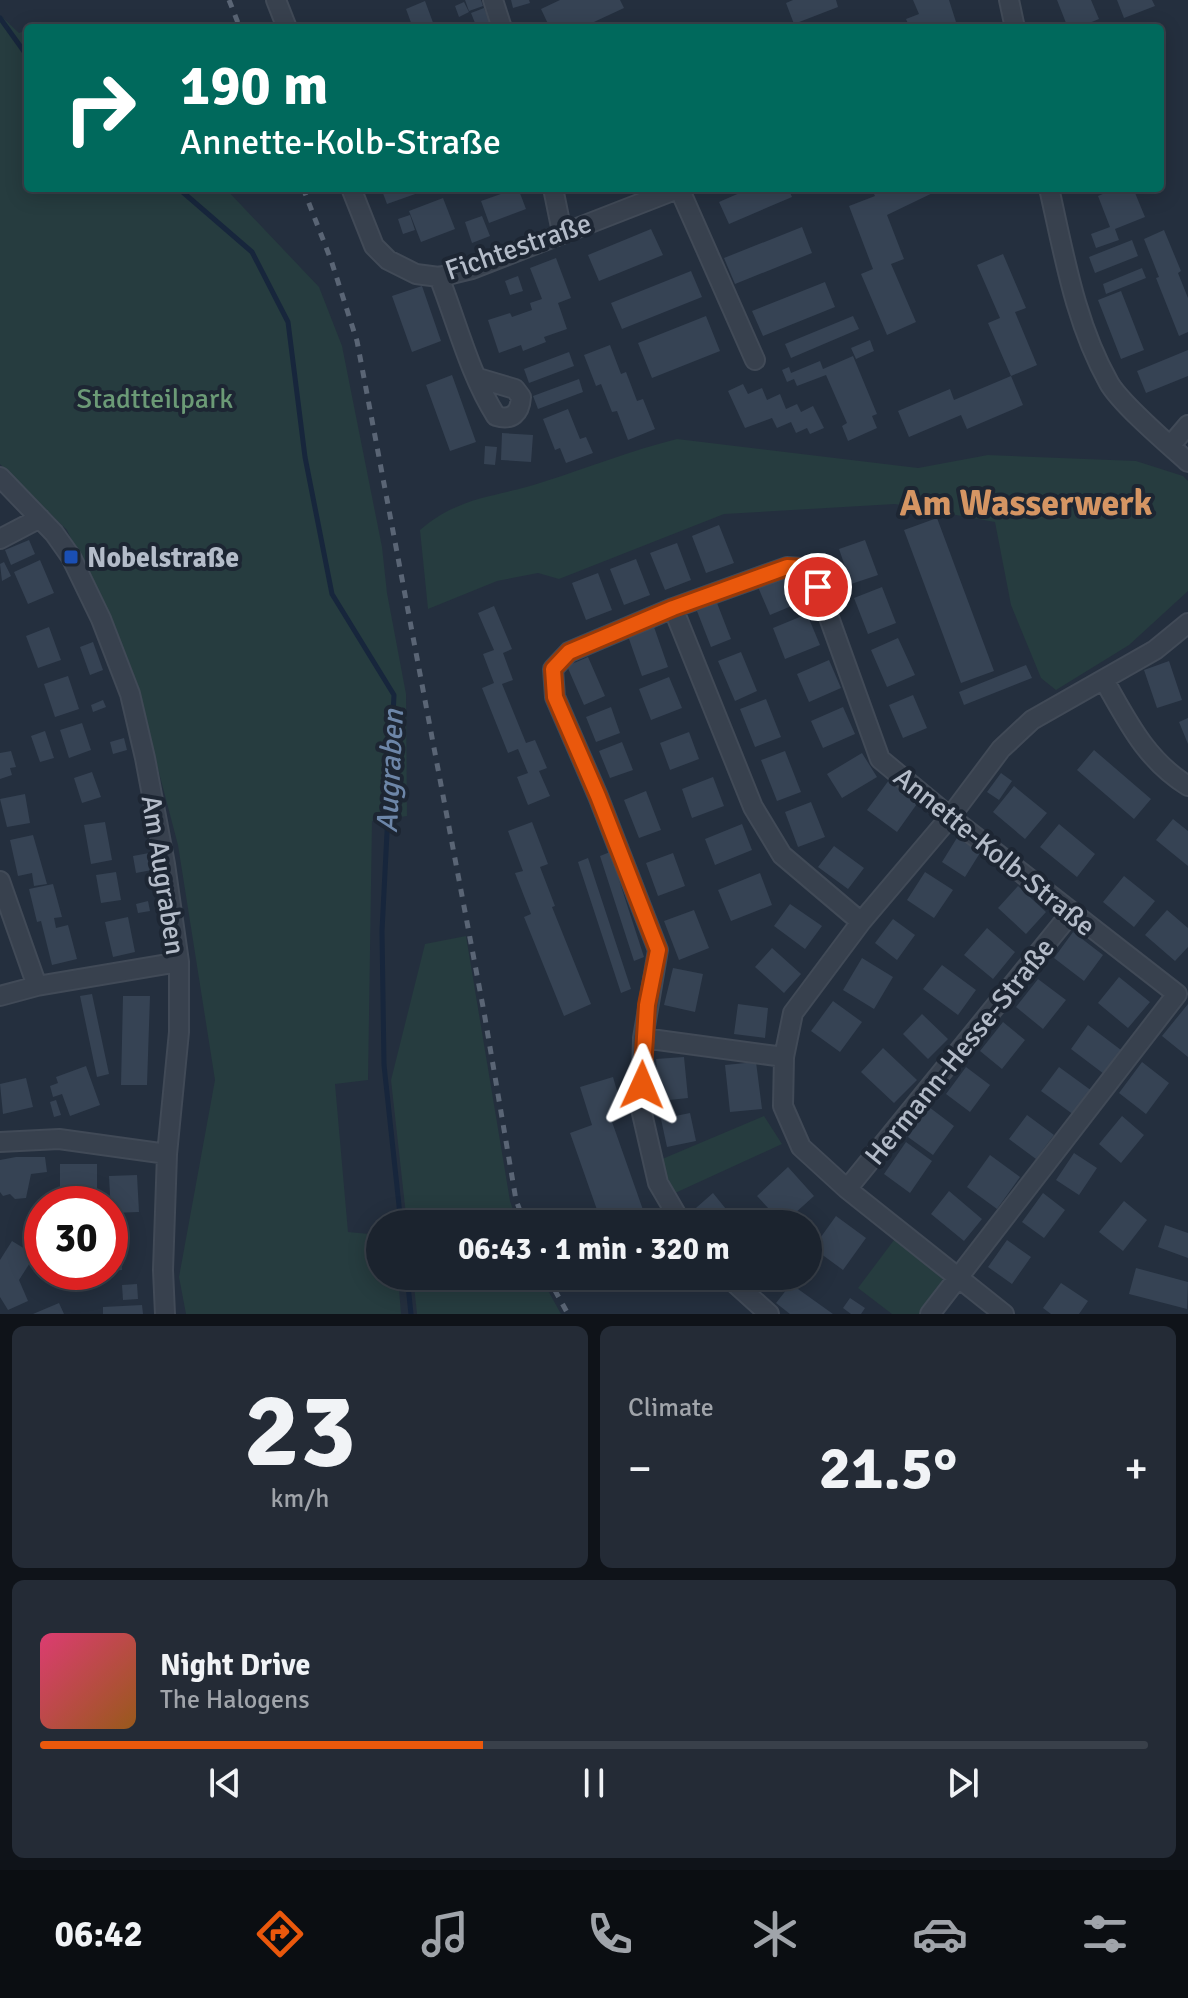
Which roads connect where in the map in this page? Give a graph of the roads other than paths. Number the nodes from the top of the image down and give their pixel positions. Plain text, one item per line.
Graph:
1 (276, 0) edge
2 (493, 0) edge
3 (1009, 0) edge
4 (285, 24) edge
5 (501, 24) edge
6 (1014, 24) edge
7 (353, 192) edge
8 (554, 192) edge
9 (669, 192) edge
10 (682, 192) edge
11 (1050, 192) edge
12 (562, 232) junction
13 (439, 277) junction
14 (755, 360) dead end
15 (478, 378) dead end
16 (1188, 425) edge
17 (1170, 446) junction
18 (1188, 462) edge
19 (0, 477) edge
20 (40, 518) junction
21 (0, 539) edge
22 (673, 608) junction
23 (1188, 623) edge
24 (1104, 680) junction
25 (1188, 786) edge
26 (950, 817) junction
27 (0, 881) edge
28 (1071, 913) junction
29 (861, 922) junction
30 (179, 962) junction
31 (37, 986) junction
32 (0, 996) edge
33 (643, 1038) junction
34 (784, 1057) junction
35 (0, 1142) edge
36 (167, 1154) junction
37 (847, 1189) junction
38 (674, 1210) edge
39 (958, 1278) junction
40 (742, 1290) edge
41 (165, 1314) edge
42 (769, 1314) edge
43 (930, 1314) edge
44 (1004, 1314) edge

1 - 4 street
2 - 5 street
3 - 6 street
7 - 13 street, Fichtestraße
8 - 12 street
9 - 12 street, Fichtestraße
10 - 14 street
11 - 17 street
12 - 13 street, Fichtestraße
13 - 15 street
16 - 17 street
17 - 18 street
19 - 20 street, Am Augraben
20 - 21 street
20 - 30 street, Am Augraben
22 - 26 street, Annette-Kolb-Straße
22 - 29 street
22 - 33 street, Annette-Kolb-Straße
23 - 24 street
24 - 25 street
24 - 26 street
26 - 28 street, Annette-Kolb-Straße
26 - 29 street
27 - 31 street
28 - 37 street, Hermann-Hesse-Straße
28 - 39 street, Annette-Kolb-Straße
29 - 34 street
30 - 31 street
30 - 36 street, Am Augraben
31 - 32 street
33 - 34 street
33 - 38 street, Annette-Kolb-Straße
34 - 37 street
35 - 36 street
36 - 41 street, Am Augraben
37 - 39 street
39 - 43 street, Annette-Kolb-Straße
39 - 44 street
40 - 42 street

